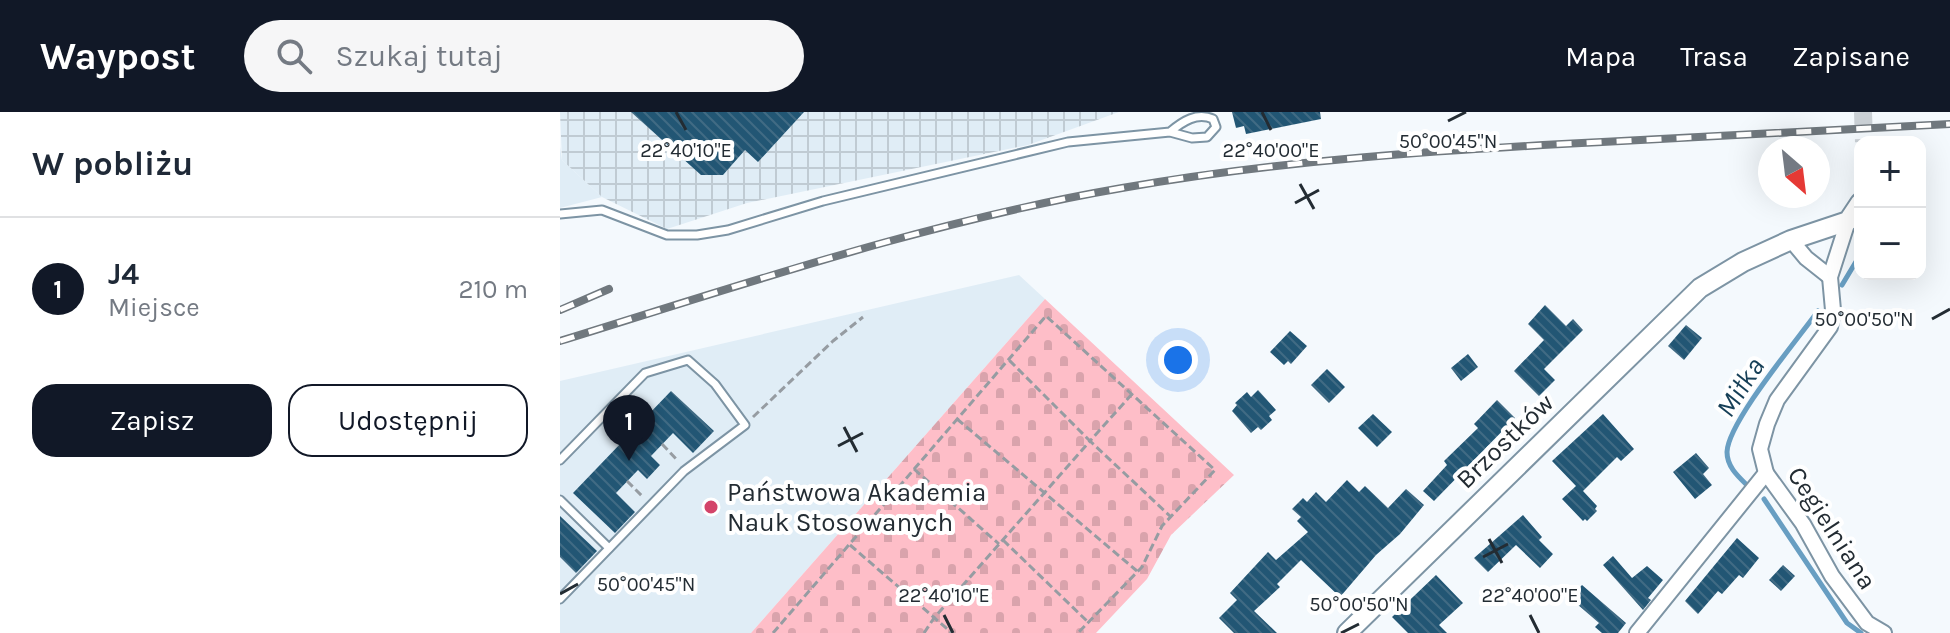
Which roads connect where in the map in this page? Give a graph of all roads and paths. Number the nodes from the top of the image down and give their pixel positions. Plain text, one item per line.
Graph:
1 (1170, 132) junction
2 (1857, 208) edge
3 (560, 214) edge
4 (1848, 221) junction
5 (1791, 240) junction
6 (1830, 277) junction
7 (863, 317) dead end
8 (1007, 358) junction
9 (1132, 394) junction
10 (955, 418) junction
11 (745, 425) junction
12 (1090, 441) junction
13 (662, 444) dead end
14 (560, 460) edge
15 (687, 469) junction
16 (914, 469) junction
17 (1766, 473) junction
18 (627, 481) dead end
19 (1046, 492) junction
20 (560, 500) edge
21 (651, 505) junction
22 (1171, 517) junction
23 (1003, 540) junction
24 (999, 544) junction
25 (850, 545) junction
26 (609, 548) junction
27 (1137, 571) junction
28 (560, 599) edge
29 (934, 618) junction
30 (1088, 622) junction
31 (775, 632) edge
32 (924, 633) edge
33 (952, 633) edge
34 (1078, 633) edge
35 (1347, 633) edge
36 (1637, 633) edge
37 (1884, 633) edge

1 - 1 lane
1 - 3 lane
2 - 4 street
4 - 5 street, Brzostków
4 - 6 street, Cegielniana
5 - 6 street
5 - 35 street, Brzostków
6 - 17 street, Cegielniana
7 - 11 path
8 - 9 path
8 - 10 path
8 - 12 path
9 - 12 path
9 - 22 path
10 - 16 path
10 - 19 path
11 - 14 lane
11 - 15 lane
12 - 19 path
12 - 22 path
13 - 15 path
15 - 21 lane
16 - 24 path
16 - 25 path
17 - 36 street
17 - 37 street, Cegielniana
18 - 21 path
19 - 23 path
19 - 27 path
20 - 26 lane
21 - 26 lane
22 - 27 path
23 - 24 path
23 - 30 path
24 - 29 path
25 - 29 path
25 - 31 path
26 - 28 lane
27 - 30 path
29 - 32 path
29 - 33 path
30 - 34 path

